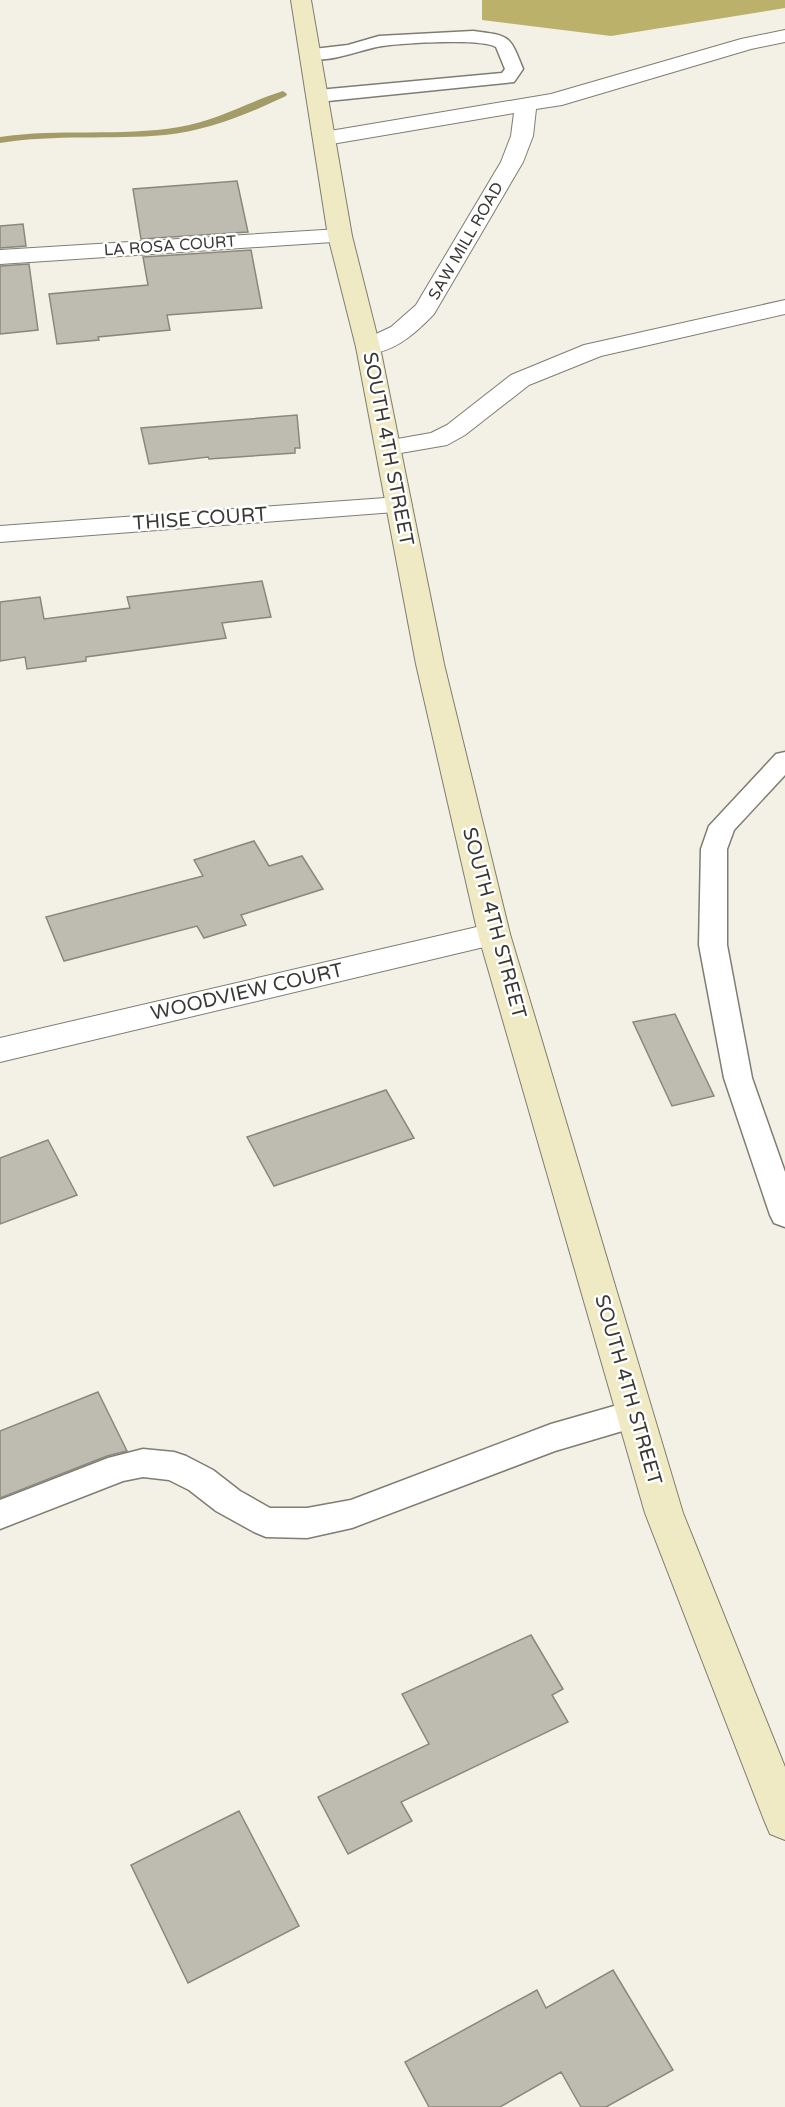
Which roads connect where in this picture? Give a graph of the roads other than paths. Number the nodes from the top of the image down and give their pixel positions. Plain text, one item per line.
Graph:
1 (301, 0) edge
2 (785, 36) edge
3 (311, 54) junction
4 (508, 78) junction
5 (318, 96) junction
6 (526, 105) junction
7 (326, 138) junction
8 (340, 236) junction
9 (0, 257) edge
10 (785, 307) edge
11 (368, 347) junction
12 (389, 447) junction
13 (399, 505) junction
14 (0, 534) edge
15 (785, 760) edge
16 (494, 934) junction
17 (0, 1050) edge
18 (785, 1215) edge
19 (635, 1414) junction
20 (0, 1515) edge
21 (785, 1820) edge

1 - 3 main road, SOUTH 4TH STREET
2 - 6 street
3 - 4 lane
3 - 5 main road, SOUTH 4TH STREET
4 - 5 lane
4 - 6 lane
5 - 7 main road, SOUTH 4TH STREET
6 - 7 street
6 - 11 street, SAW MILL ROAD
7 - 8 main road, SOUTH 4TH STREET
8 - 9 street, LA ROSA COURT
8 - 11 main road, SOUTH 4TH STREET
10 - 12 street
11 - 12 main road, SOUTH 4TH STREET
12 - 13 main road, SOUTH 4TH STREET
13 - 14 street, THISE COURT
13 - 16 main road, SOUTH 4TH STREET
15 - 18 lane
16 - 17 street, WOODVIEW COURT
16 - 19 main road, SOUTH 4TH STREET
19 - 20 lane
19 - 21 main road, SOUTH 4TH STREET

